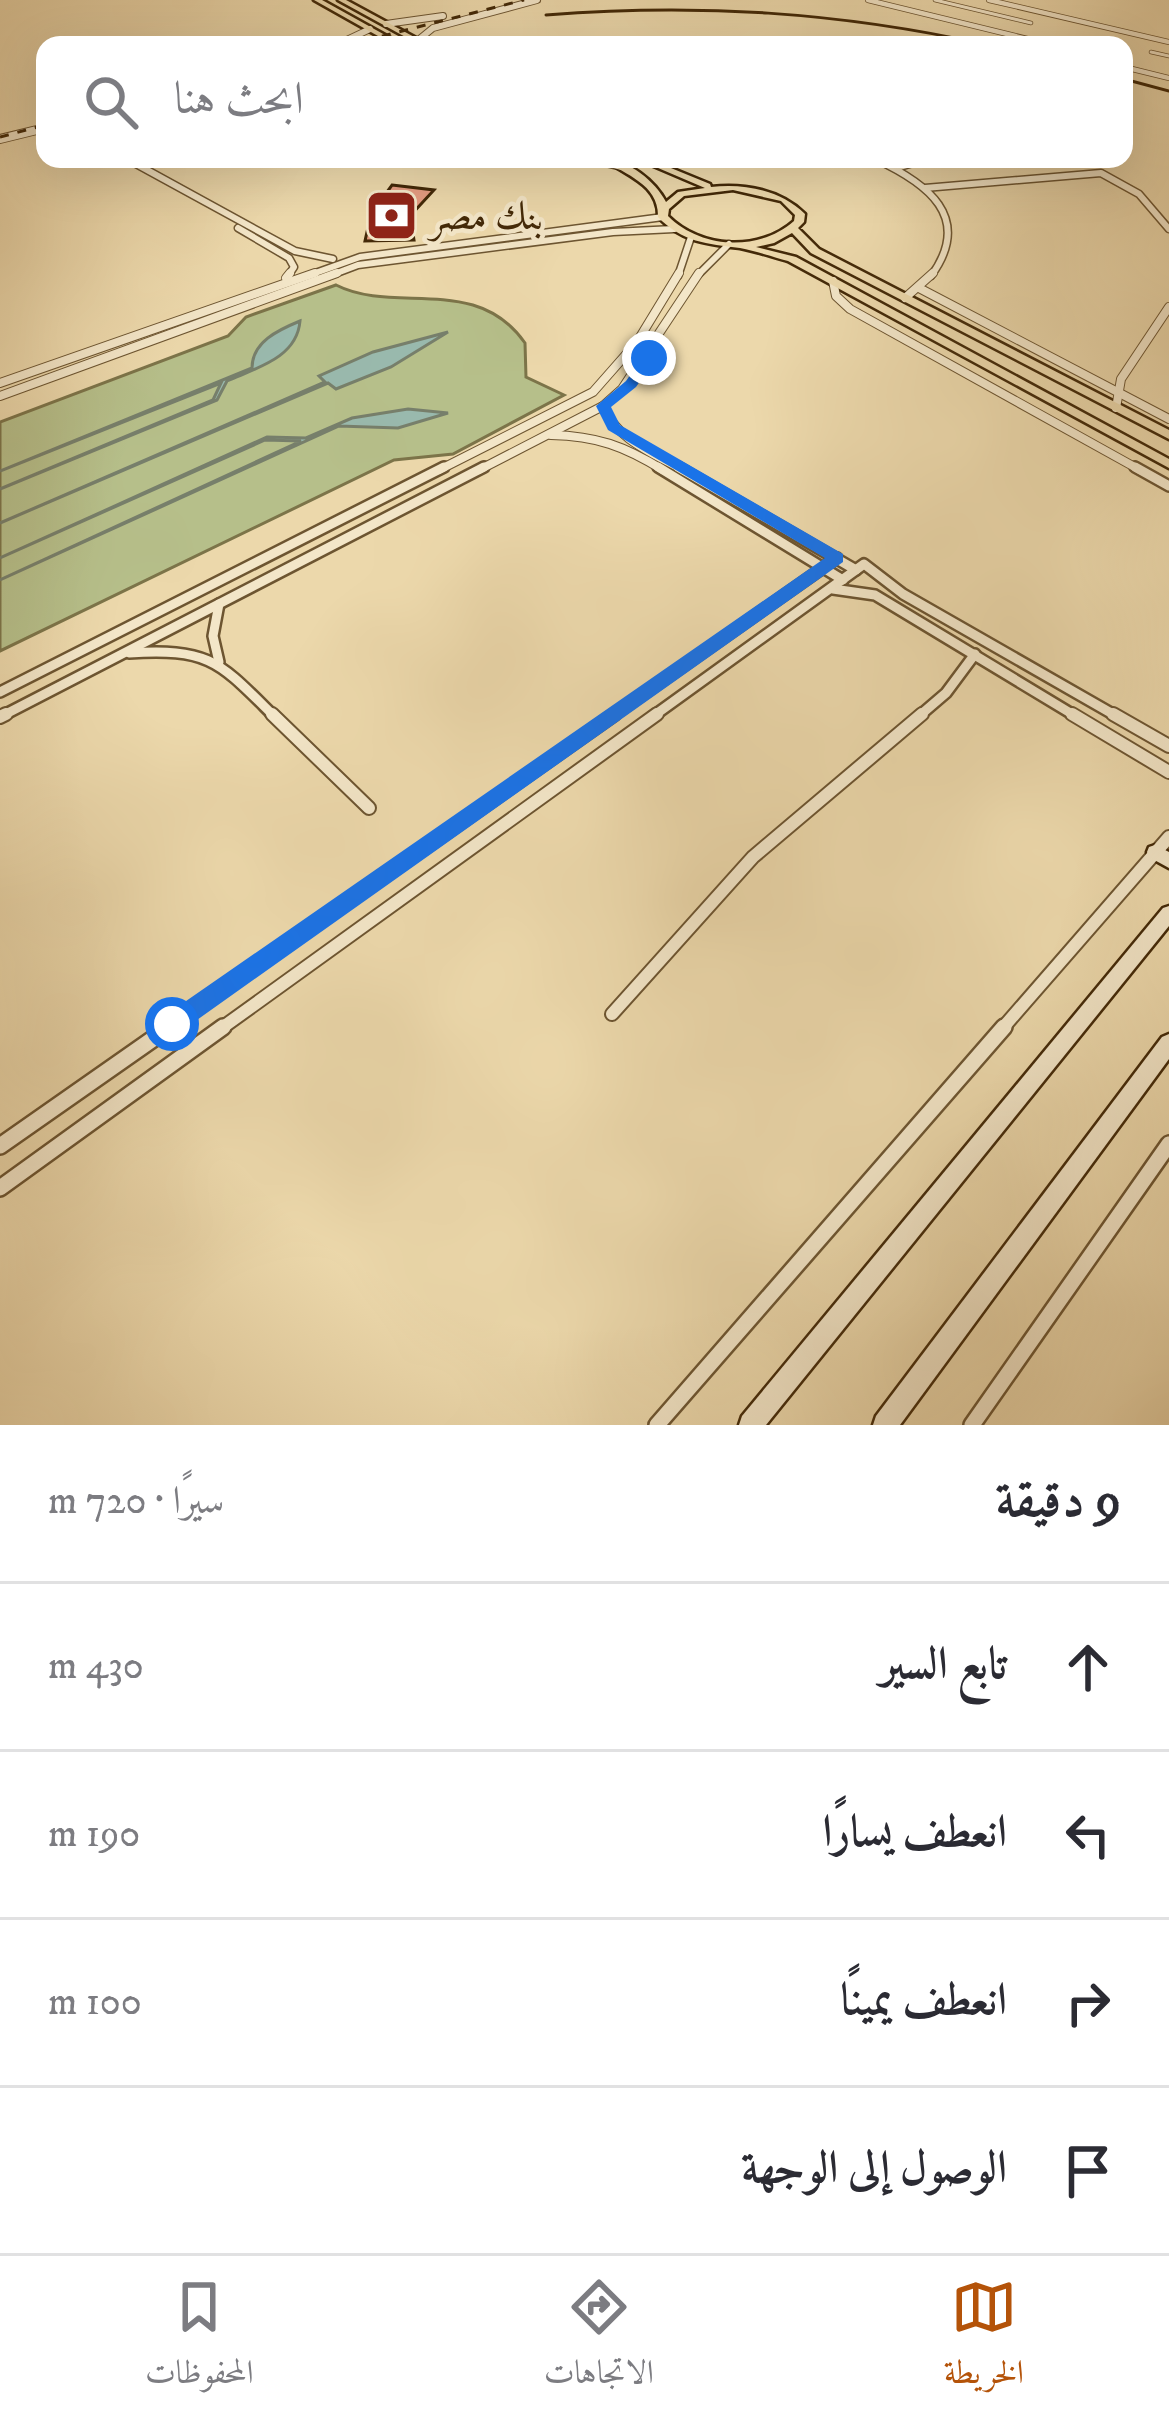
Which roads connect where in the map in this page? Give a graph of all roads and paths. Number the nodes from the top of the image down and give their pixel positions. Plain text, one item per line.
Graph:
1 (316, 0) edge
2 (341, 0) edge
3 (506, 0) edge
4 (537, 0) edge
5 (853, 0) edge
6 (868, 0) edge
7 (879, 0) edge
8 (935, 0) edge
9 (989, 0) edge
10 (998, 0) edge
11 (910, 12) junction
12 (1031, 23) dead end
13 (386, 24) junction
14 (370, 29) junction
15 (355, 36) edge
16 (383, 36) edge
17 (408, 36) edge
18 (427, 36) edge
19 (1001, 36) edge
20 (1013, 36) edge
21 (1169, 40) edge
22 (1151, 52) dead end
23 (1169, 56) edge
24 (1133, 67) edge
25 (1169, 76) edge
26 (36, 120) edge
27 (0, 130) edge
28 (36, 130) edge
29 (0, 139) edge
30 (135, 168) edge
31 (142, 168) edge
32 (624, 168) edge
33 (658, 168) edge
34 (896, 168) edge
35 (714, 188) junction
36 (925, 188) junction
37 (179, 191) junction
38 (663, 212) junction
39 (674, 229) junction
40 (1169, 229) edge
41 (794, 230) junction
42 (691, 237) junction
43 (731, 244) junction
44 (360, 256) junction
45 (833, 281) junction
46 (278, 283) junction
47 (919, 288) junction
48 (904, 298) junction
49 (1169, 307) edge
50 (1156, 326) junction
51 (1169, 329) edge
52 (0, 383) edge
53 (1117, 392) junction
54 (0, 396) edge
55 (603, 406) junction
56 (1116, 407) junction
57 (1082, 416) junction
58 (1169, 418) edge
59 (1065, 428) junction
60 (548, 435) junction
61 (1169, 435) edge
62 (1169, 464) edge
63 (1169, 486) edge
64 (837, 558) junction
65 (860, 567) junction
66 (823, 568) junction
67 (843, 580) junction
68 (830, 589) junction
69 (219, 604) junction
70 (975, 654) junction
71 (120, 655) junction
72 (218, 662) junction
73 (0, 692) edge
74 (0, 717) edge
75 (1169, 746) edge
76 (1169, 772) edge
77 (369, 808) dead end
78 (1169, 837) edge
79 (1162, 856) edge
80 (1169, 913) edge
81 (612, 1014) dead end
82 (1169, 1043) edge
83 (1169, 1144) edge
84 (0, 1146) edge
85 (0, 1188) edge
86 (657, 1425) edge
87 (752, 1425) edge
88 (885, 1425) edge
89 (972, 1425) edge

1 - 14 main road
2 - 13 main road
3 - 13 street
4 - 18 street
5 - 11 street
6 - 11 street
7 - 11 street
8 - 12 street
9 - 21 street
10 - 21 street
11 - 19 street
11 - 20 street
13 - 17 main road
14 - 15 street
14 - 16 main road
22 - 23 street
24 - 25 street
26 - 27 street
28 - 29 street
30 - 37 street
31 - 37 street
32 - 38 main road
33 - 35 main road
34 - 36 street
35 - 38 main road
35 - 41 main road
36 - 40 street
36 - 47 street
37 - 44 street
37 - 46 street
38 - 39 main road
38 - 44 street
39 - 42 main road
39 - 54 street
41 - 43 main road
41 - 48 main road
42 - 43 main road
42 - 73 street
43 - 45 main road
43 - 55 street
44 - 46 street
45 - 57 main road
45 - 59 street
46 - 52 street
47 - 48 street
47 - 53 street
48 - 56 main road
49 - 50 street
50 - 51 street
50 - 53 street
53 - 56 street
53 - 58 street
55 - 60 street
55 - 64 street
56 - 61 main road
57 - 59 main road
57 - 62 main road
59 - 63 street
60 - 66 street
60 - 69 street
64 - 65 street
64 - 66 street
65 - 67 street
65 - 75 street
66 - 67 street
66 - 84 street
67 - 68 street
68 - 70 street
68 - 85 street
69 - 71 street
69 - 72 street
70 - 76 street
70 - 81 street
71 - 72 street
71 - 74 street
72 - 77 street
78 - 79 street
79 - 86 street
80 - 87 main road
82 - 88 main road
83 - 89 street

